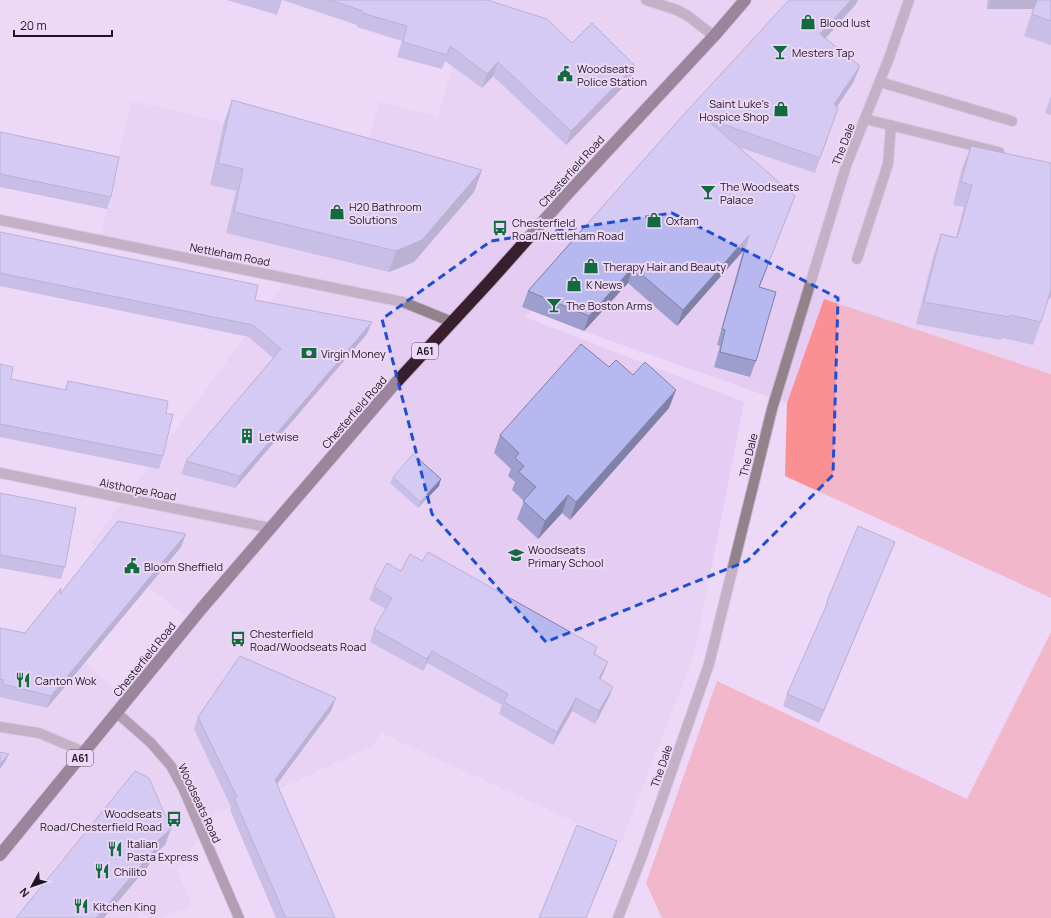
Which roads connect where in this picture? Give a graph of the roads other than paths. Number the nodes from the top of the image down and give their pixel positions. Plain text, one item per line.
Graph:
1 (646, 0) edge
2 (745, 0) edge
3 (909, 0) edge
4 (714, 36) junction
5 (880, 82) junction
6 (865, 119) junction
7 (1012, 121) dead end
8 (892, 125) junction
9 (1012, 156) edge
10 (0, 220) edge
11 (857, 258) dead end
12 (452, 322) junction
13 (0, 473) edge
14 (271, 528) junction
15 (117, 713) junction
16 (0, 727) edge
17 (84, 752) junction
18 (0, 855) edge
19 (239, 918) edge
20 (618, 918) edge

1 - 4 street
2 - 4 highway, Chesterfield Road / A61
3 - 5 street, The Dale
4 - 12 highway, Chesterfield Road / A61
5 - 6 street, The Dale
5 - 7 street
6 - 8 street
6 - 20 street, The Dale
8 - 9 street
8 - 11 street
10 - 12 street, Nettleham Road
12 - 14 highway, Chesterfield Road / A61
13 - 14 street, Aisthorpe Road
14 - 15 highway, Chesterfield Road / A61
15 - 17 highway, Chesterfield Road / A61
15 - 19 street, Woodseats Road
16 - 17 street
17 - 18 highway, Chesterfield Road / A61

